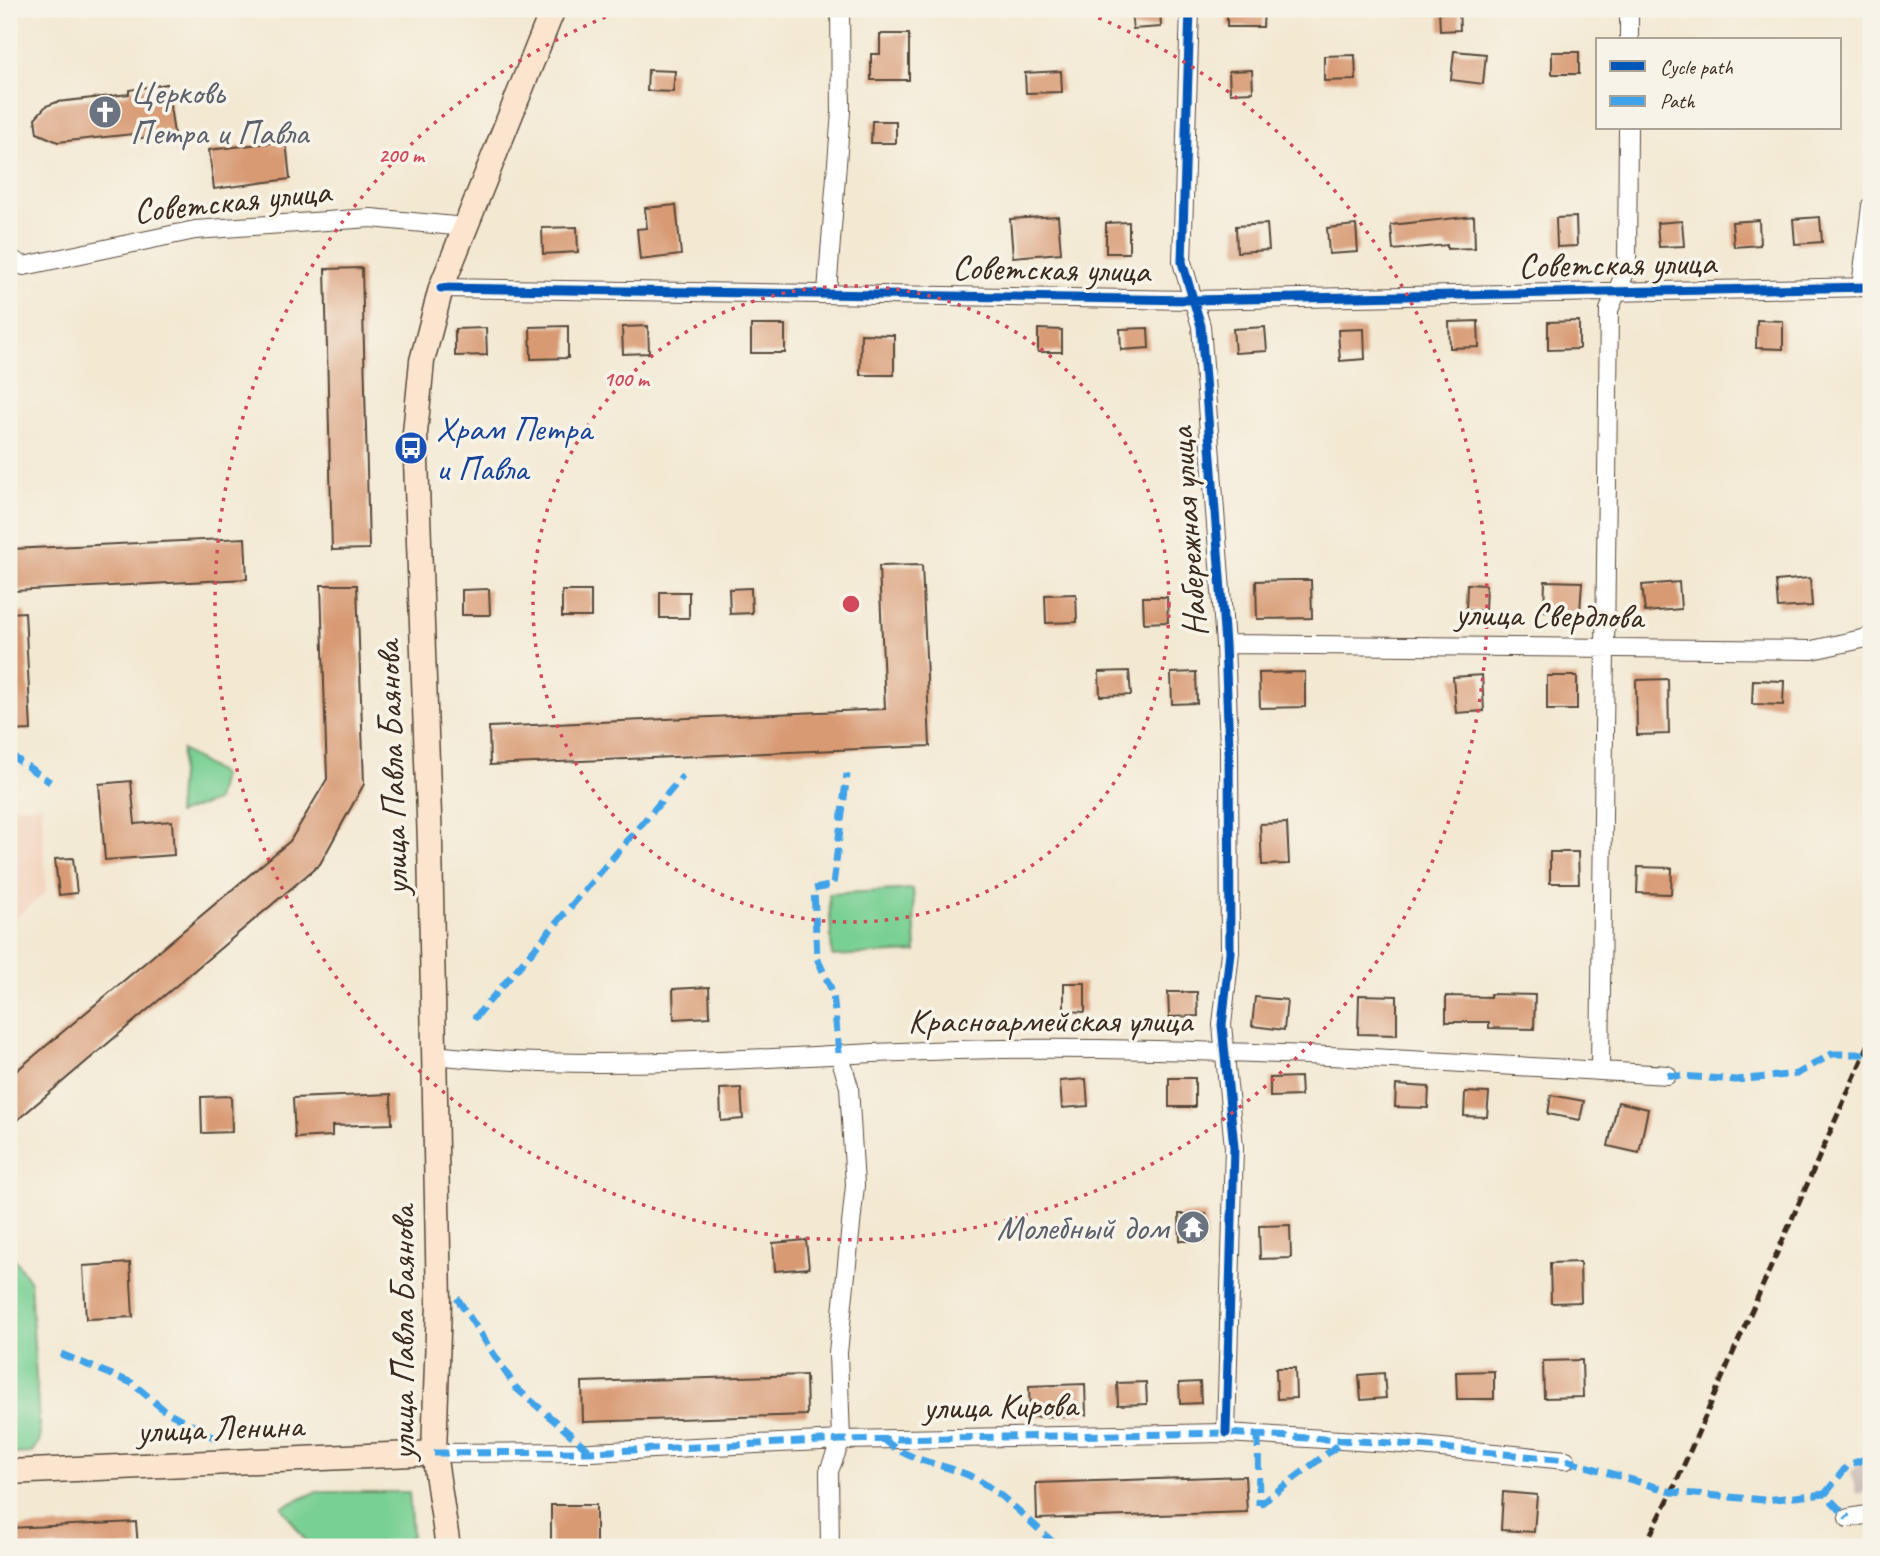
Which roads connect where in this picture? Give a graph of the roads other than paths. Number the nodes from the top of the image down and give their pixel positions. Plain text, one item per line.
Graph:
1 (552, 9) edge
2 (841, 9) edge
3 (1190, 9) edge
4 (1629, 9) edge
5 (1629, 38) edge
6 (1628, 130) edge
7 (1871, 206) edge
8 (465, 227) junction
9 (9, 258) edge
10 (1866, 287) edge
11 (440, 288) junction
12 (827, 292) junction
13 (1618, 292) junction
14 (1193, 300) junction
15 (1871, 637) edge
16 (1225, 644) junction
17 (1606, 646) junction
18 (839, 1053) junction
19 (1225, 1053) junction
20 (434, 1055) junction
21 (1600, 1071) junction
22 (1667, 1075) dead end
23 (1226, 1433) junction
24 (841, 1440) junction
25 (434, 1453) junction
26 (1566, 1460) dead end
27 (9, 1472) edge
28 (1871, 1514) edge
29 (1848, 1518) dead end
30 (444, 1545) edge
31 (830, 1547) edge

1 - 8 main road, улица Павла Баянова
2 - 12 street
3 - 14 street, Набережная улица
4 - 5 street
6 - 13 street
7 - 10 street
8 - 9 street, Советская улица
8 - 11 main road, улица Павла Баянова
10 - 13 street, Советская улица
11 - 12 street, Советская улица
11 - 20 main road, улица Павла Баянова
12 - 14 street, Советская улица
13 - 14 street, Советская улица
13 - 17 street
14 - 16 street, Набережная улица
15 - 17 street, улица Свердлова
16 - 17 street, улица Свердлова
16 - 19 street, Набережная улица
17 - 21 street
18 - 19 street, Красноармейская улица
18 - 20 street, Красноармейская улица
18 - 24 street
19 - 21 street, Красноармейская улица
19 - 23 street, Набережная улица
20 - 25 main road, улица Павла Баянова
21 - 22 street, Красноармейская улица
23 - 24 street, улица Кирова
23 - 26 street, улица Кирова
24 - 25 street, улица Кирова
24 - 31 street
25 - 27 main road, улица Ленина
25 - 30 main road, улица Павла Баянова
28 - 29 street

